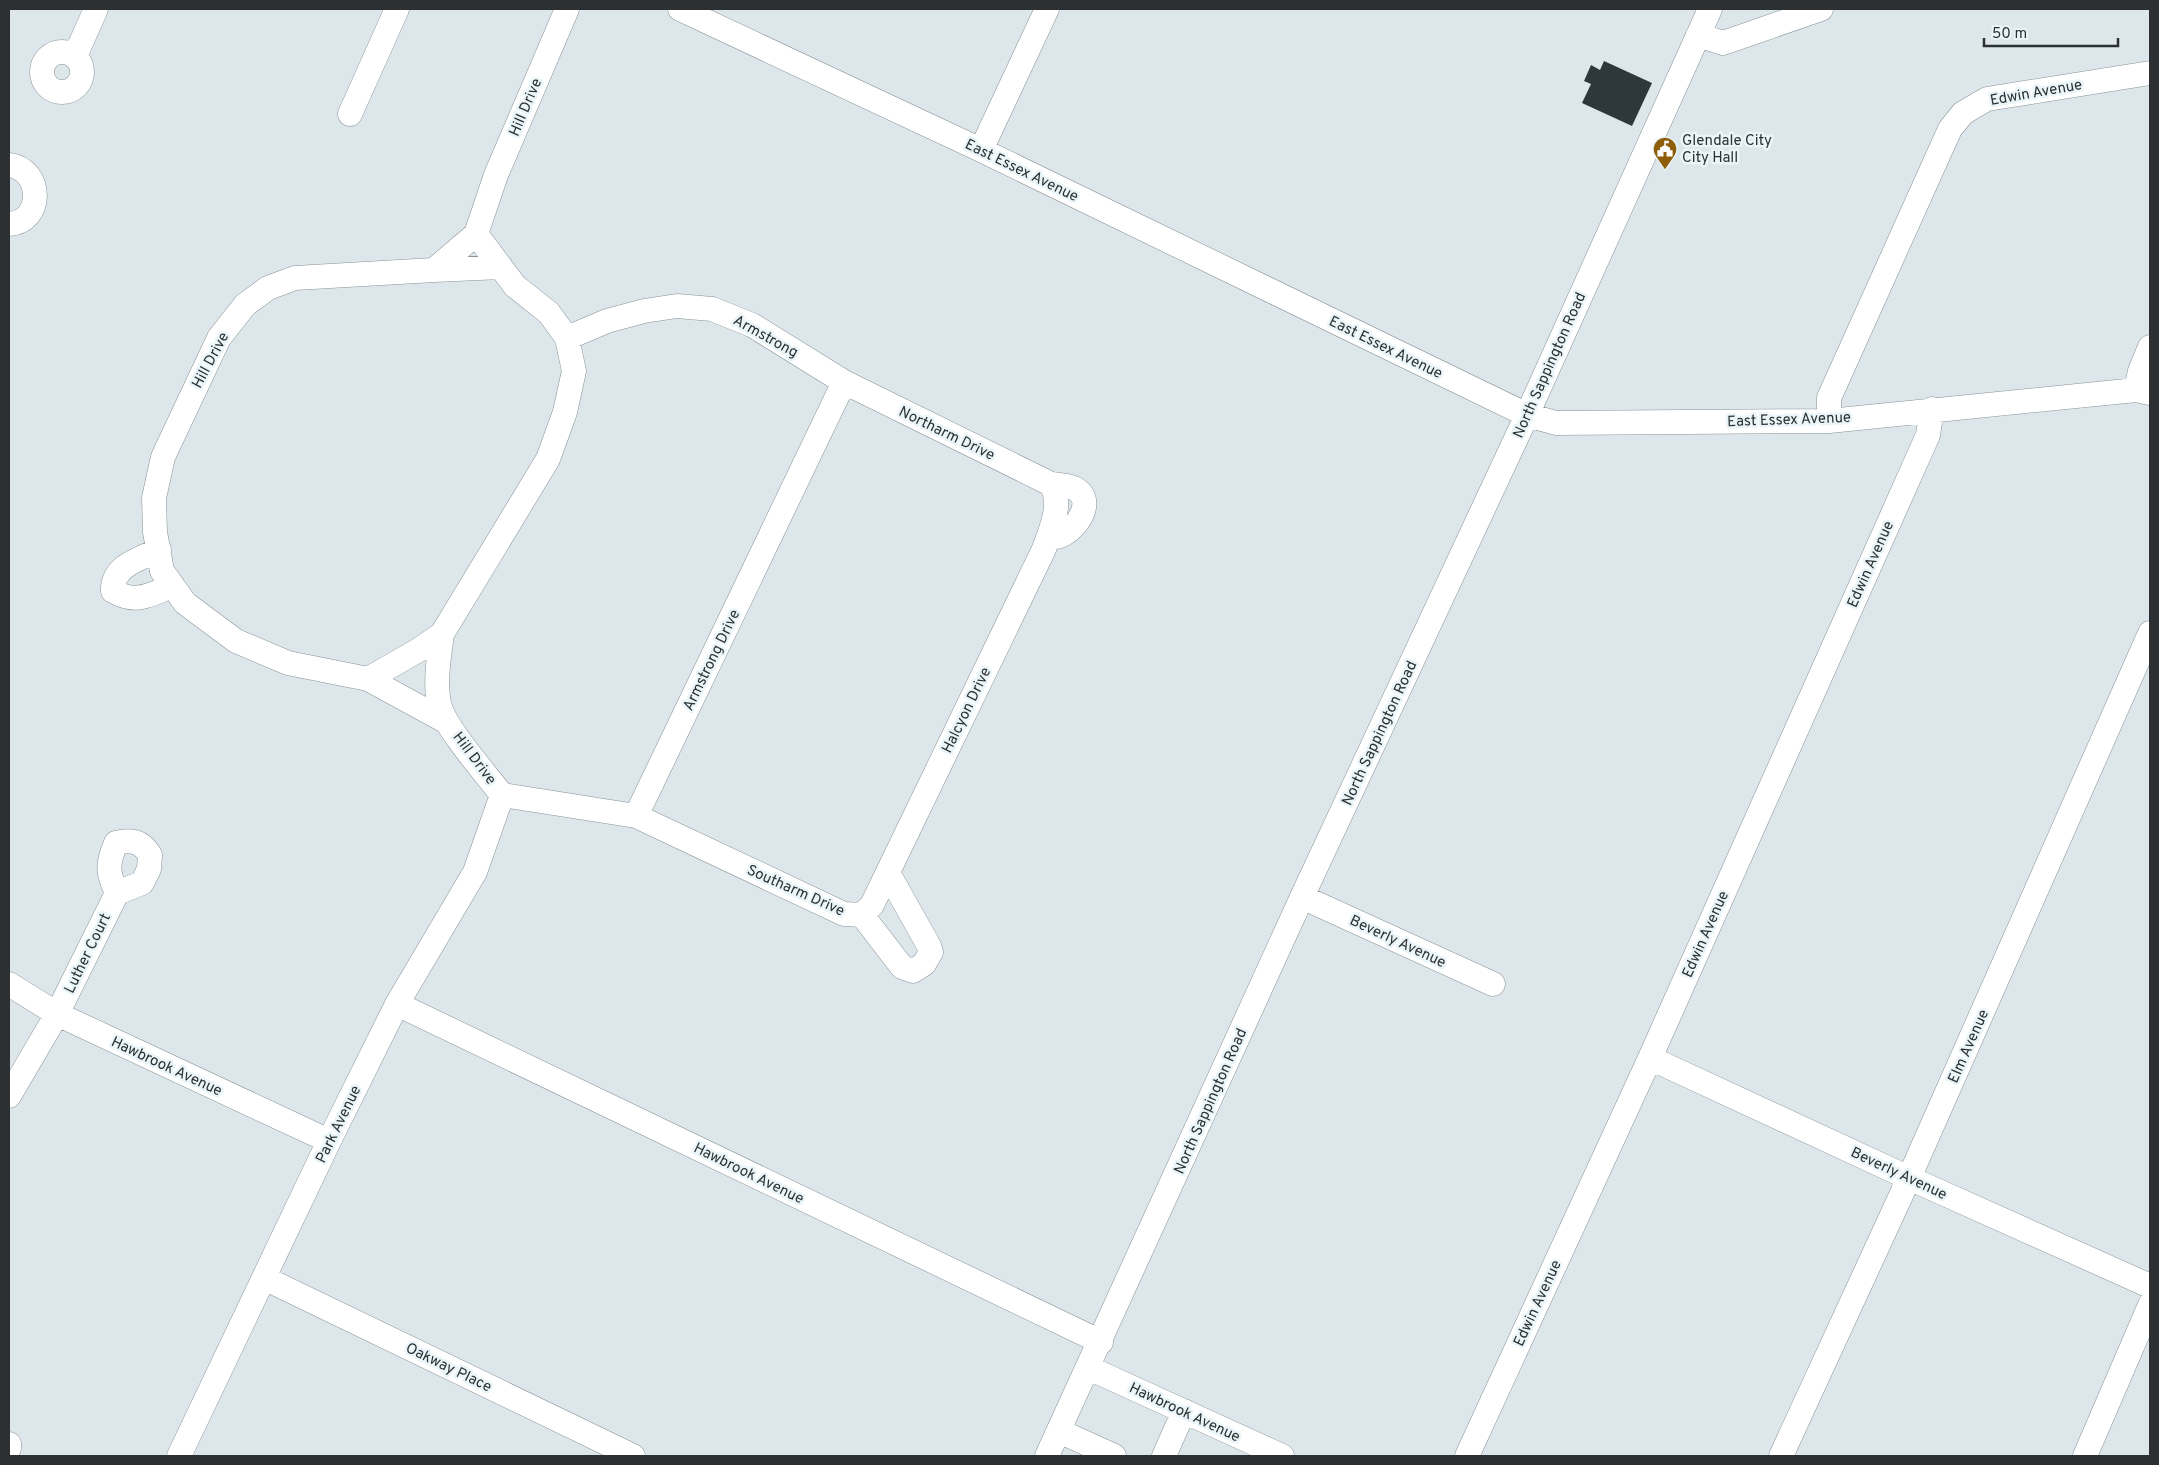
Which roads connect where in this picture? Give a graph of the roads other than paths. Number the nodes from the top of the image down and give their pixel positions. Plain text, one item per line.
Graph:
1 (96, 9) edge
2 (397, 9) edge
3 (567, 9) edge
4 (680, 9) edge
5 (1047, 9) edge
6 (1710, 9) edge
7 (1821, 9) edge
8 (1698, 35) junction
9 (75, 56) dead end
10 (2150, 73) edge
11 (350, 114) dead end
12 (981, 150) junction
13 (9, 165) edge
14 (9, 224) edge
15 (476, 234) junction
16 (501, 267) junction
17 (434, 270) junction
18 (567, 338) junction
19 (2150, 348) edge
20 (844, 382) junction
21 (2143, 391) edge
22 (1932, 408) junction
23 (1527, 415) junction
24 (1829, 420) junction
25 (1053, 492) joint
26 (158, 550) junction
27 (173, 586) junction
28 (2150, 633) edge
29 (442, 634) junction
30 (368, 678) junction
31 (447, 722) junction
32 (502, 795) junction
33 (636, 816) junction
34 (888, 874) junction
35 (116, 892) dead end
36 (1302, 897) junction
37 (862, 915) junction
38 (9, 984) edge
39 (1493, 984) dead end
40 (397, 1004) junction
41 (57, 1014) junction
42 (1650, 1058) junction
43 (9, 1096) edge
44 (329, 1141) junction
45 (1909, 1178) junction
46 (264, 1278) junction
47 (2150, 1286) edge
48 (2150, 1305) edge
49 (1101, 1342) junction
50 (1089, 1368) junction
51 (1184, 1412) junction
52 (1059, 1431) junction
53 (179, 1456) edge
54 (633, 1456) edge
55 (1047, 1456) edge
56 (1114, 1456) edge
57 (1164, 1456) edge
58 (1282, 1456) edge
59 (1467, 1456) edge
60 (1781, 1456) edge
61 (2085, 1456) edge

1 - 9 street
2 - 11 street
3 - 15 street, Hill Drive
4 - 12 street, East Essex Avenue
5 - 12 street
6 - 8 street, North Sappington Road
7 - 8 street
8 - 23 street, North Sappington Road
10 - 24 street, Edwin Avenue
12 - 23 street, East Essex Avenue
13 - 14 street
15 - 16 street, Hill Drive
15 - 17 street
16 - 17 street, Hill Drive
16 - 18 street, Hill Drive
17 - 26 street, Hill Drive
18 - 20 street, Armstrong
18 - 29 street, Hill Drive
19 - 21 street
20 - 25 street, Northarm Drive
20 - 33 street, Armstrong Drive
21 - 22 street, East Essex Avenue
22 - 24 street, East Essex Avenue
22 - 42 street, Edwin Avenue
23 - 24 street, East Essex Avenue
23 - 36 street, North Sappington Road
25 - 34 street, Halcyon Drive
26 - 27 street, Hill Drive
26 - 27 street
27 - 30 street, Hill Drive
28 - 45 street, Elm Avenue
29 - 30 street, Hill Drive
29 - 31 street, Hill Drive
30 - 31 street, Hill Drive
31 - 32 street, Hill Drive
32 - 33 street
32 - 40 street, Park Avenue
33 - 37 street, Southarm Drive
34 - 37 street, Halcyon Drive
34 - 37 street, Southarm Drive
35 - 41 street, Luther Court
36 - 39 street, Beverly Avenue
36 - 49 street, North Sappington Road
38 - 41 street, Hawbrook Avenue
40 - 44 street, Park Avenue
40 - 49 street, Hawbrook Avenue
41 - 43 street, Luther Court
41 - 44 street, Hawbrook Avenue
42 - 45 street, Beverly Avenue
42 - 59 street, Edwin Avenue
44 - 46 street, Park Avenue
45 - 47 street, Beverly Avenue
45 - 60 street, Elm Avenue
46 - 53 street, Park Avenue
46 - 54 street, Oakway Place
48 - 61 street
49 - 50 street, North Sappington Road
50 - 51 street, Hawbrook Avenue
50 - 52 street, North Sappington Road
51 - 57 street
51 - 58 street, Hawbrook Avenue
52 - 55 street, North Sappington Road
52 - 56 street

